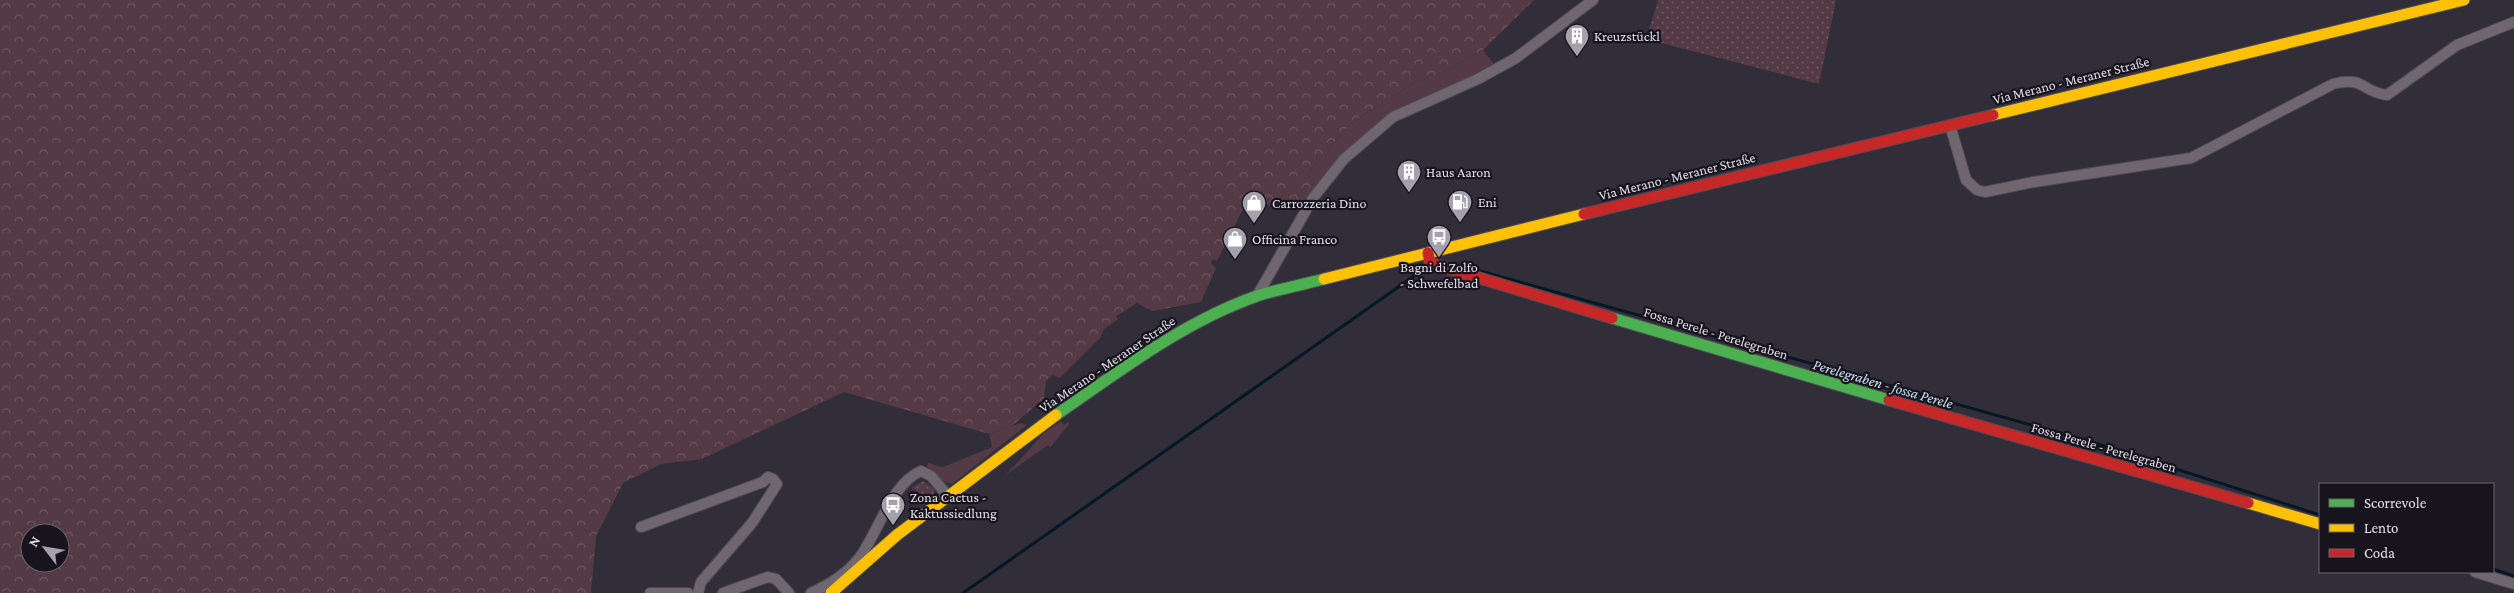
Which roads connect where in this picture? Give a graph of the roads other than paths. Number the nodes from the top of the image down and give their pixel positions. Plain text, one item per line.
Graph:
1 (1593, 0) edge
2 (2464, 0) edge
3 (2514, 22) edge
4 (1950, 125) junction
5 (1428, 253) junction
6 (1257, 296) junction
7 (949, 497) junction
8 (2319, 524) edge
9 (641, 527) dead end
10 (2478, 573) edge
11 (2514, 584) edge
12 (650, 593) edge
13 (688, 593) edge
14 (698, 593) edge
15 (723, 593) edge
16 (789, 593) edge
17 (811, 593) edge
18 (831, 593) edge
19 (838, 593) edge

1 - 6 street
2 - 4 main road, Via Merano - Meraner Straße
3 - 4 street
4 - 5 main road, Via Merano - Meraner Straße
5 - 6 main road, Via Merano - Meraner Straße
5 - 8 main road, Fossa Perele - Perelegraben
6 - 7 main road, Via Merano - Meraner Straße
7 - 17 street
7 - 18 main road, Via Merano - Meraner Straße
7 - 19 main road, Via Merano - Meraner Straße
9 - 14 street
10 - 11 street
12 - 13 street
15 - 16 street

